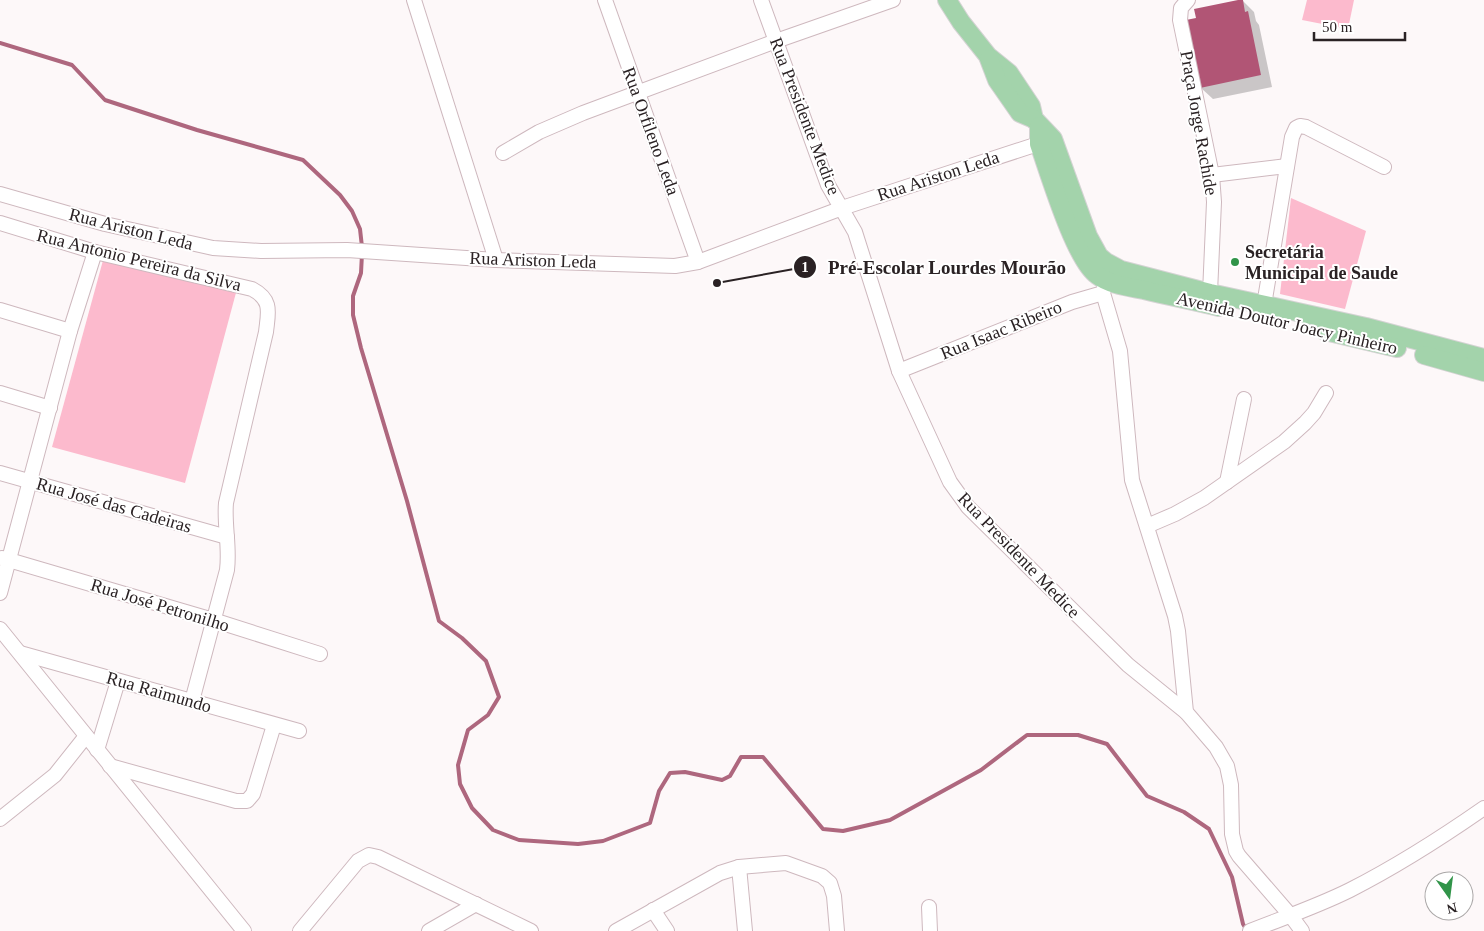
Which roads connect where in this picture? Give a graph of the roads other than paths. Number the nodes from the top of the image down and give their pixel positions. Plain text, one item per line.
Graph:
1 (414, 0) edge
2 (605, 0) edge
3 (761, 0) edge
4 (893, 0) edge
5 (947, 0) edge
6 (1188, 0) edge
7 (776, 41) junction
8 (638, 93) junction
9 (1041, 132) junction
10 (503, 153) dead end
11 (1287, 166) junction
12 (1384, 167) dead end
13 (1212, 174) junction
14 (0, 194) edge
15 (842, 208) junction
16 (0, 223) edge
17 (95, 252) junction
18 (496, 260) junction
19 (698, 262) junction
20 (1104, 278) junction
21 (1210, 293) junction
22 (1264, 305) junction
23 (0, 310) edge
24 (70, 331) junction
25 (1409, 345) junction
26 (1484, 358) edge
27 (899, 371) junction
28 (1484, 372) edge
29 (0, 393) edge
30 (1326, 393) dead end
31 (1244, 399) dead end
32 (50, 408) junction
33 (0, 473) edge
34 (31, 482) junction
35 (1227, 482) junction
36 (1147, 526) junction
37 (227, 537) junction
38 (4, 559) edge
39 (0, 594) edge
40 (213, 620) junction
41 (0, 629) edge
42 (20, 653) junction
43 (320, 654) dead end
44 (118, 680) junction
45 (192, 701) junction
46 (1186, 712) junction
47 (274, 725) junction
48 (299, 731) dead end
49 (86, 736) junction
50 (97, 750) junction
51 (110, 766) junction
52 (1484, 808) edge
53 (0, 819) edge
54 (739, 867) junction
55 (476, 904) junction
56 (928, 907) dead end
57 (653, 910) junction
58 (1285, 918) junction
59 (244, 931) edge
60 (300, 931) edge
61 (429, 931) edge
62 (531, 931) edge
63 (616, 931) edge
64 (667, 931) edge
65 (745, 931) edge
66 (837, 931) edge
67 (930, 931) edge
68 (1250, 931) edge
69 (1302, 931) edge

1 - 18 street
2 - 8 street, Rua Orfileno Leda
3 - 7 street, Rua Presidente Medice
4 - 7 street
5 - 9 main road
6 - 13 street, Praça Jorge Rachide
7 - 8 street
7 - 15 street, Rua Presidente Medice
8 - 10 street
8 - 19 street, Rua Orfileno Leda
9 - 15 street, Rua Ariston Leda
9 - 20 main road
11 - 12 street
11 - 13 street
11 - 22 street
13 - 21 street, Praça Jorge Rachide
14 - 18 street, Rua Ariston Leda
15 - 19 street, Rua Ariston Leda
15 - 27 street, Rua Presidente Medice
16 - 17 street, Rua Antonio Pereira da Silva
17 - 24 street
17 - 37 street, Rua Antonio Pereira da Silva
18 - 19 street, Rua Ariston Leda
20 - 21 main road, Avenida Doutor Joacy Pinheiro
20 - 25 main road, Avenida Doutor Joacy Pinheiro
20 - 27 street, Rua Isaac Ribeiro
20 - 36 street
21 - 22 main road, Avenida Doutor Joacy Pinheiro
22 - 25 main road, Avenida Doutor Joacy Pinheiro
23 - 24 street
24 - 32 street
25 - 26 main road, Avenida Doutor Joacy Pinheiro
25 - 28 main road, Avenida Doutor Joacy Pinheiro
27 - 46 street, Rua Presidente Medice
29 - 32 street
30 - 35 street
31 - 35 street
32 - 34 street
33 - 34 street, Rua José das Cadeiras
34 - 37 street, Rua José das Cadeiras
34 - 38 street
35 - 36 street
36 - 46 street
37 - 40 street
38 - 39 street
38 - 40 street, Rua José Petronilho
40 - 43 street, Rua José Petronilho
40 - 45 street
41 - 42 street
42 - 44 street, Rua Raimundo
42 - 49 street
44 - 45 street, Rua Raimundo
44 - 50 street
45 - 47 street, Rua Raimundo
46 - 58 street, Rua Presidente Medice
47 - 48 street, Rua Raimundo
47 - 51 street
49 - 50 street
49 - 53 street
50 - 51 street
51 - 59 street
52 - 58 street
54 - 57 street
54 - 65 street
54 - 66 street
55 - 60 street
55 - 61 street
55 - 62 street
56 - 67 street
57 - 63 street
57 - 64 street
58 - 68 street
58 - 69 street, Rua Presidente Medice

